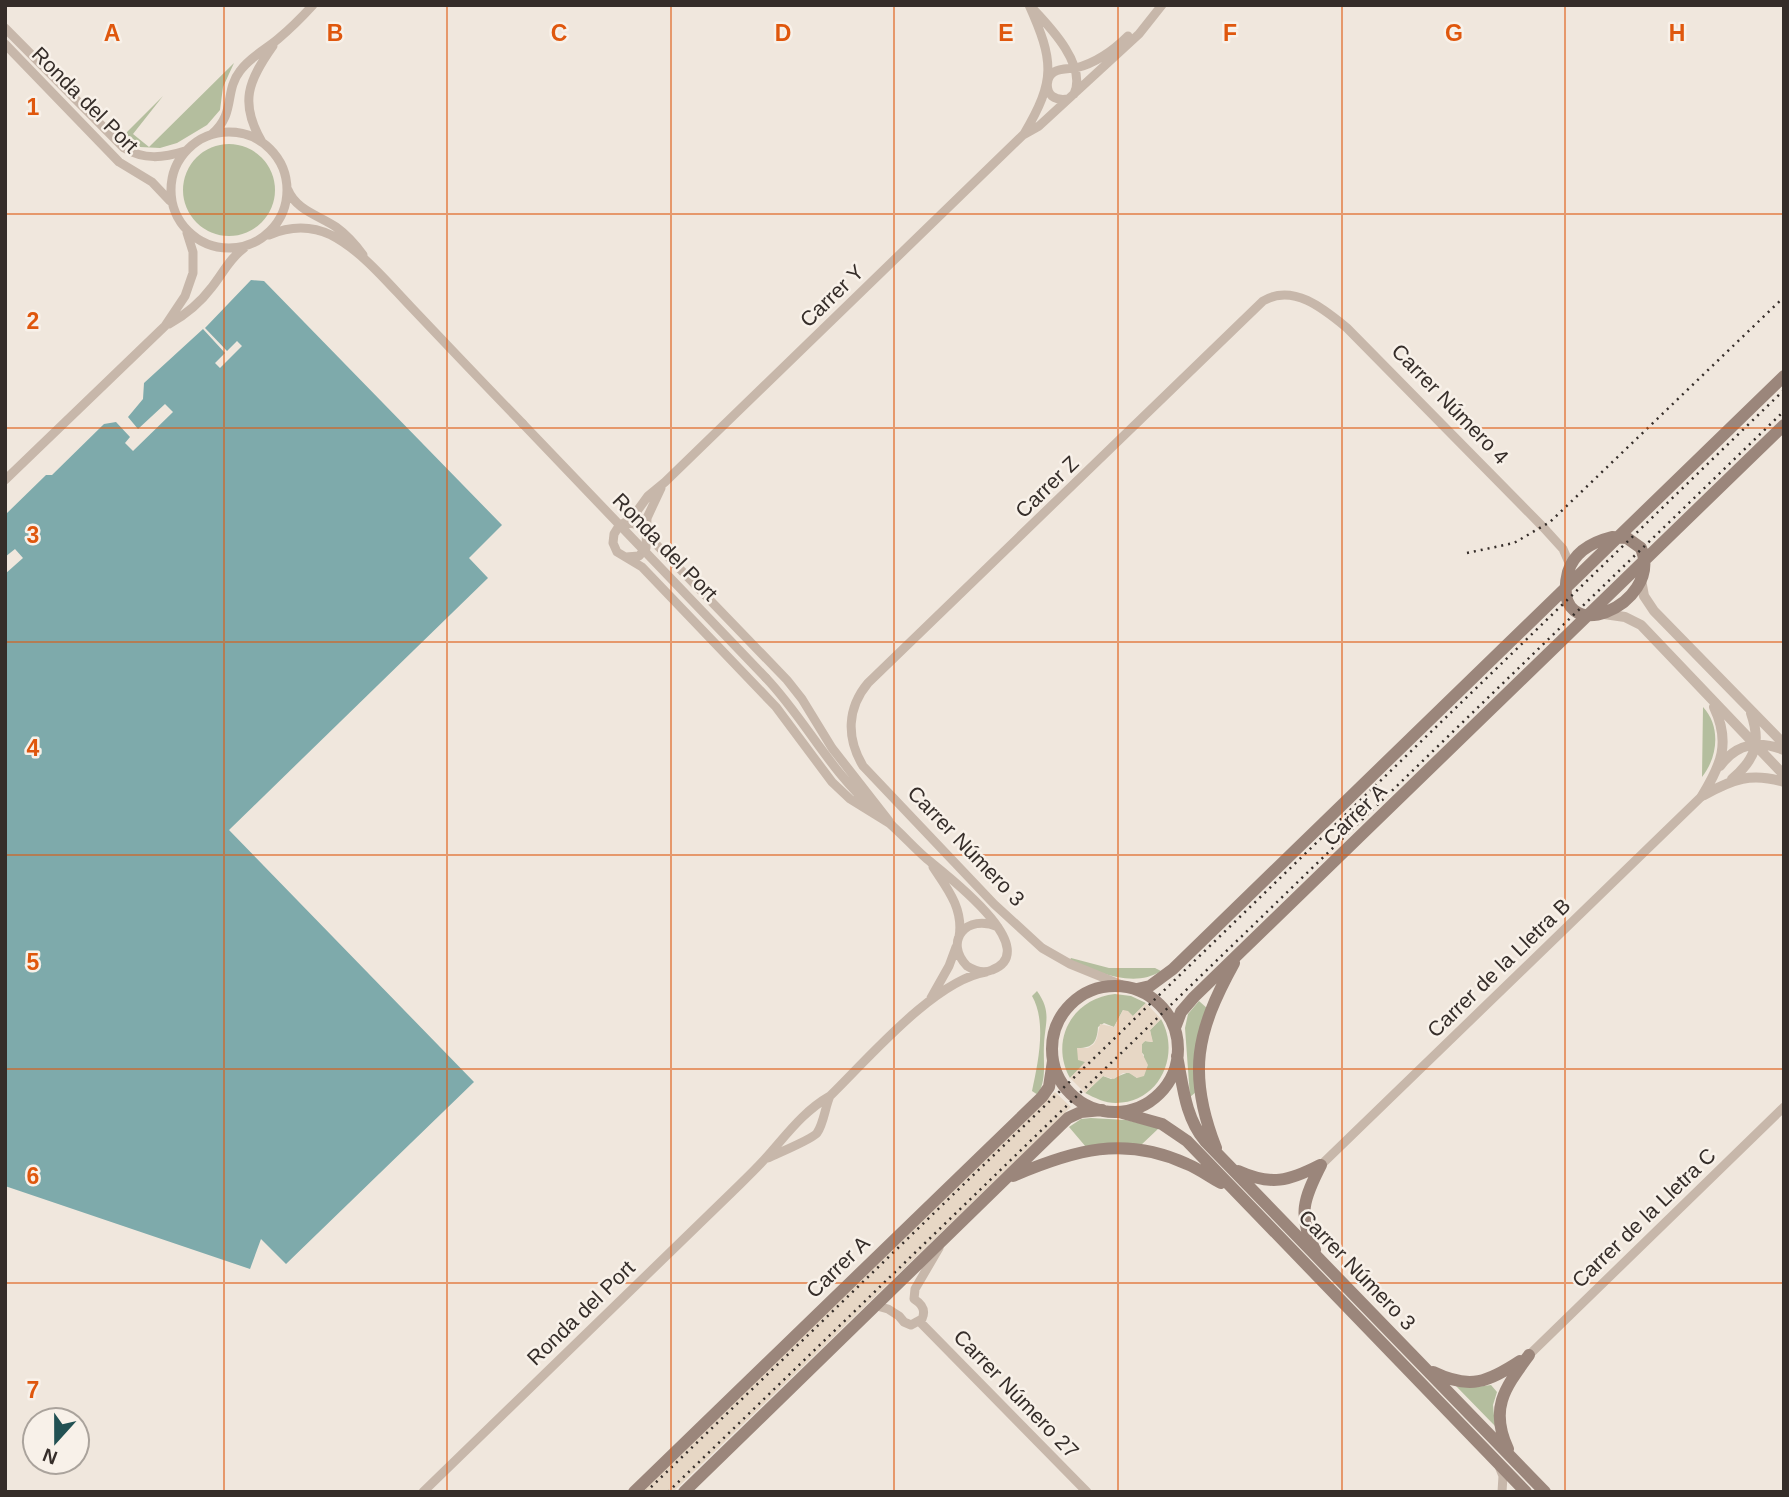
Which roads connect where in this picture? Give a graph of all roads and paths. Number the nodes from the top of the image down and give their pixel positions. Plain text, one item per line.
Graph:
1 (313, 5) edge
2 (1029, 5) edge
3 (1155, 5) edge
4 (1163, 5) edge
5 (5, 28) edge
6 (278, 39) junction
7 (5, 44) edge
8 (1074, 68) junction
9 (1063, 70) junction
10 (1047, 81) junction
11 (1077, 81) junction
12 (1072, 97) junction
13 (1023, 135) junction
14 (208, 137) junction
15 (263, 143) junction
16 (186, 150) junction
17 (287, 186) junction
18 (173, 206) junction
19 (184, 227) junction
20 (260, 238) junction
21 (250, 244) junction
22 (370, 265) junction
23 (1282, 294) joint
24 (165, 326) junction
25 (1784, 376) edge
26 (1784, 425) edge
27 (5, 480) edge
28 (664, 482) junction
29 (624, 524) junction
30 (647, 534) junction
31 (1618, 537) junction
32 (624, 557) junction
33 (1644, 561) junction
34 (1570, 565) junction
35 (1641, 578) junction
36 (1565, 590) junction
37 (1604, 614) junction
38 (1586, 616) junction
39 (1711, 699) junction
40 (1750, 709) junction
41 (851, 718) joint
42 (1755, 744) junction
43 (1784, 744) edge
44 (1784, 750) edge
45 (1717, 772) junction
46 (1784, 775) edge
47 (1784, 782) edge
48 (1727, 783) junction
49 (1702, 796) junction
50 (892, 825) junction
51 (927, 859) junction
52 (998, 926) junction
53 (958, 941) junction
54 (1240, 952) junction
55 (986, 972) junction
56 (1133, 988) junction
57 (930, 999) junction
58 (1175, 1028) junction
59 (1177, 1056) junction
60 (1053, 1061) junction
61 (830, 1096) junction
62 (1784, 1107) edge
63 (1102, 1110) junction
64 (1119, 1112) junction
65 (1219, 1155) junction
66 (764, 1160) junction
67 (1321, 1165) junction
68 (1231, 1167) junction
69 (1007, 1179) junction
70 (1229, 1187) junction
71 (943, 1240) junction
72 (1320, 1260) junction
73 (877, 1306) junction
74 (920, 1322) junction
75 (1529, 1355) junction
76 (1426, 1369) junction
77 (1512, 1457) junction
78 (1497, 1461) junction
79 (423, 1492) edge
80 (634, 1492) edge
81 (684, 1492) edge
82 (1087, 1492) edge
83 (1502, 1492) edge
84 (1526, 1492) edge
85 (1545, 1492) edge

1 - 6 street
2 - 8 street
2 - 10 street
3 - 8 street
4 - 12 street
5 - 16 street, Ronda del Port
6 - 14 street
6 - 15 street
7 - 18 street, Ronda del Port
8 - 9 street
8 - 11 street
9 - 10 street
9 - 11 street
10 - 12 street
10 - 13 street
11 - 12 street
12 - 13 street
13 - 28 street, Carrer Y
14 - 15 street
14 - 16 street
15 - 17 street
16 - 18 street
17 - 20 street
17 - 22 street
18 - 19 street
19 - 21 street
19 - 24 street
20 - 21 street
20 - 22 street
21 - 24 street
22 - 50 street, Ronda del Port, bridge
23 - 34 street, Carrer Número 4
23 - 41 street, Carrer Z
24 - 27 street
25 - 31 main road
26 - 33 main road
28 - 29 street, Carrer Y
28 - 30 street
29 - 30 street
29 - 32 street
30 - 32 street
30 - 50 street
31 - 33 main road
31 - 34 main road
31 - 36 main road
32 - 50 street
33 - 35 main road
33 - 38 main road
34 - 36 main road
35 - 37 main road
35 - 40 street
36 - 38 main road
36 - 56 main road, Carrer A
37 - 38 main road
37 - 39 street
38 - 54 main road, Carrer A
39 - 42 street
39 - 45 street
40 - 42 street
40 - 43 street
41 - 56 street, Carrer Número 3
42 - 44 street
42 - 45 street
42 - 46 street
42 - 48 street
45 - 49 street
47 - 48 street
48 - 49 street
49 - 67 street, Carrer de la Lletra B
50 - 51 street, Ronda del Port
51 - 52 street
51 - 53 street, Carrer Número 3
52 - 53 street
52 - 55 street
53 - 55 street
53 - 57 street
54 - 58 main road, Carrer A
54 - 65 main road
55 - 57 street
56 - 58 main road
56 - 60 main road
57 - 61 street, Ronda del Port
58 - 59 main road
59 - 64 main road
59 - 65 main road, Carrer Número 3
60 - 63 main road
60 - 80 main road, Carrer A
61 - 66 street, Ronda del Port
61 - 66 street, Ronda del Port
62 - 75 street, Carrer de la Lletra C
63 - 64 main road
63 - 69 main road
64 - 70 main road, Carrer Número 3
65 - 68 main road, Carrer Número 3
66 - 79 street, Ronda del Port
67 - 68 main road
67 - 72 main road
68 - 72 main road, Carrer Número 3
69 - 70 main road
69 - 71 main road
70 - 78 main road, Carrer Número 3
71 - 73 main road
71 - 74 street
72 - 76 main road, Carrer Número 3
73 - 74 street
73 - 81 main road
74 - 82 street, Carrer Número 27
75 - 76 main road
75 - 77 main road
76 - 77 main road, Carrer Número 3
77 - 85 main road, Carrer Número 3
78 - 83 street
78 - 84 main road, Carrer Número 3

